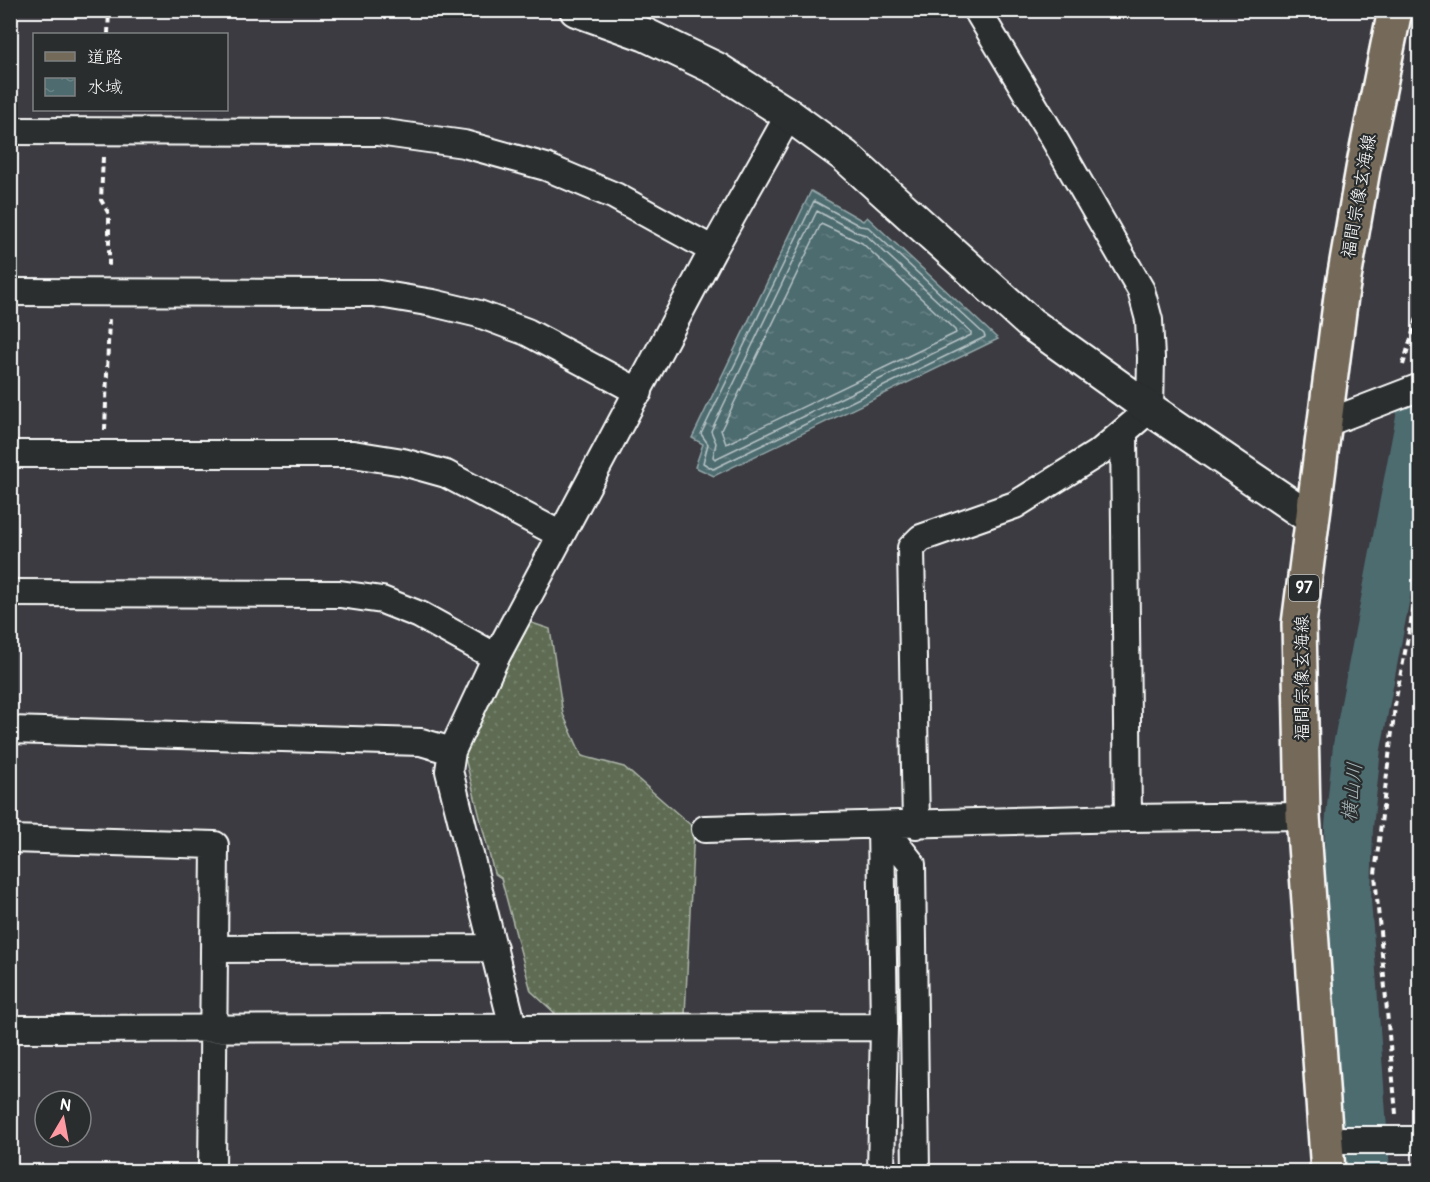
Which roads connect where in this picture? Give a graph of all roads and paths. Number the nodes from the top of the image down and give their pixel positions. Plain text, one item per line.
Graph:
1 (109, 10) edge
2 (576, 10) edge
3 (977, 10) edge
4 (1395, 10) edge
5 (108, 33) edge
6 (789, 115) junction
7 (10, 131) edge
8 (104, 131) junction
9 (713, 250) junction
10 (10, 292) edge
11 (110, 292) junction
12 (1419, 309) edge
13 (1419, 387) edge
14 (639, 392) junction
15 (1393, 397) junction
16 (1150, 409) junction
17 (1324, 424) junction
18 (1124, 432) junction
19 (10, 454) edge
20 (104, 454) junction
21 (1312, 519) junction
22 (561, 535) junction
23 (1419, 576) edge
24 (10, 593) edge
25 (496, 657) junction
26 (10, 730) edge
27 (452, 751) junction
28 (1303, 816) junction
29 (1128, 818) junction
30 (881, 825) junction
31 (916, 825) junction
32 (705, 829) dead end
33 (10, 839) edge
34 (494, 948) junction
35 (214, 949) junction
36 (513, 1027) junction
37 (884, 1027) junction
38 (214, 1028) junction
39 (10, 1029) edge
40 (1409, 1140) edge
41 (1327, 1156) edge
42 (212, 1172) edge
43 (882, 1172) edge
44 (916, 1172) edge

1 - 5 path
2 - 6 street
3 - 16 street
4 - 17 main road, 福間宗像玄海線 / 97
6 - 9 street
6 - 16 street
7 - 8 street
8 - 9 street
8 - 11 path
9 - 14 street
10 - 11 street
11 - 14 street
11 - 20 path
12 - 15 path
13 - 15 street
14 - 22 street
15 - 17 street
16 - 18 street
16 - 21 street
17 - 21 main road, 福間宗像玄海線 / 97
18 - 29 street
18 - 31 street
19 - 20 street
20 - 22 street
21 - 28 main road, 福間宗像玄海線 / 97
22 - 25 street
23 - 40 path
24 - 25 street
25 - 27 street
26 - 27 street
27 - 34 street
28 - 29 street
28 - 41 main road, 福間宗像玄海線 / 97
29 - 31 street
30 - 31 street
30 - 32 street
30 - 37 street
30 - 44 street
33 - 35 street
34 - 35 street
34 - 36 street
35 - 38 street
36 - 37 street
36 - 38 street
37 - 43 street
38 - 39 street
38 - 42 street
40 - 41 street

